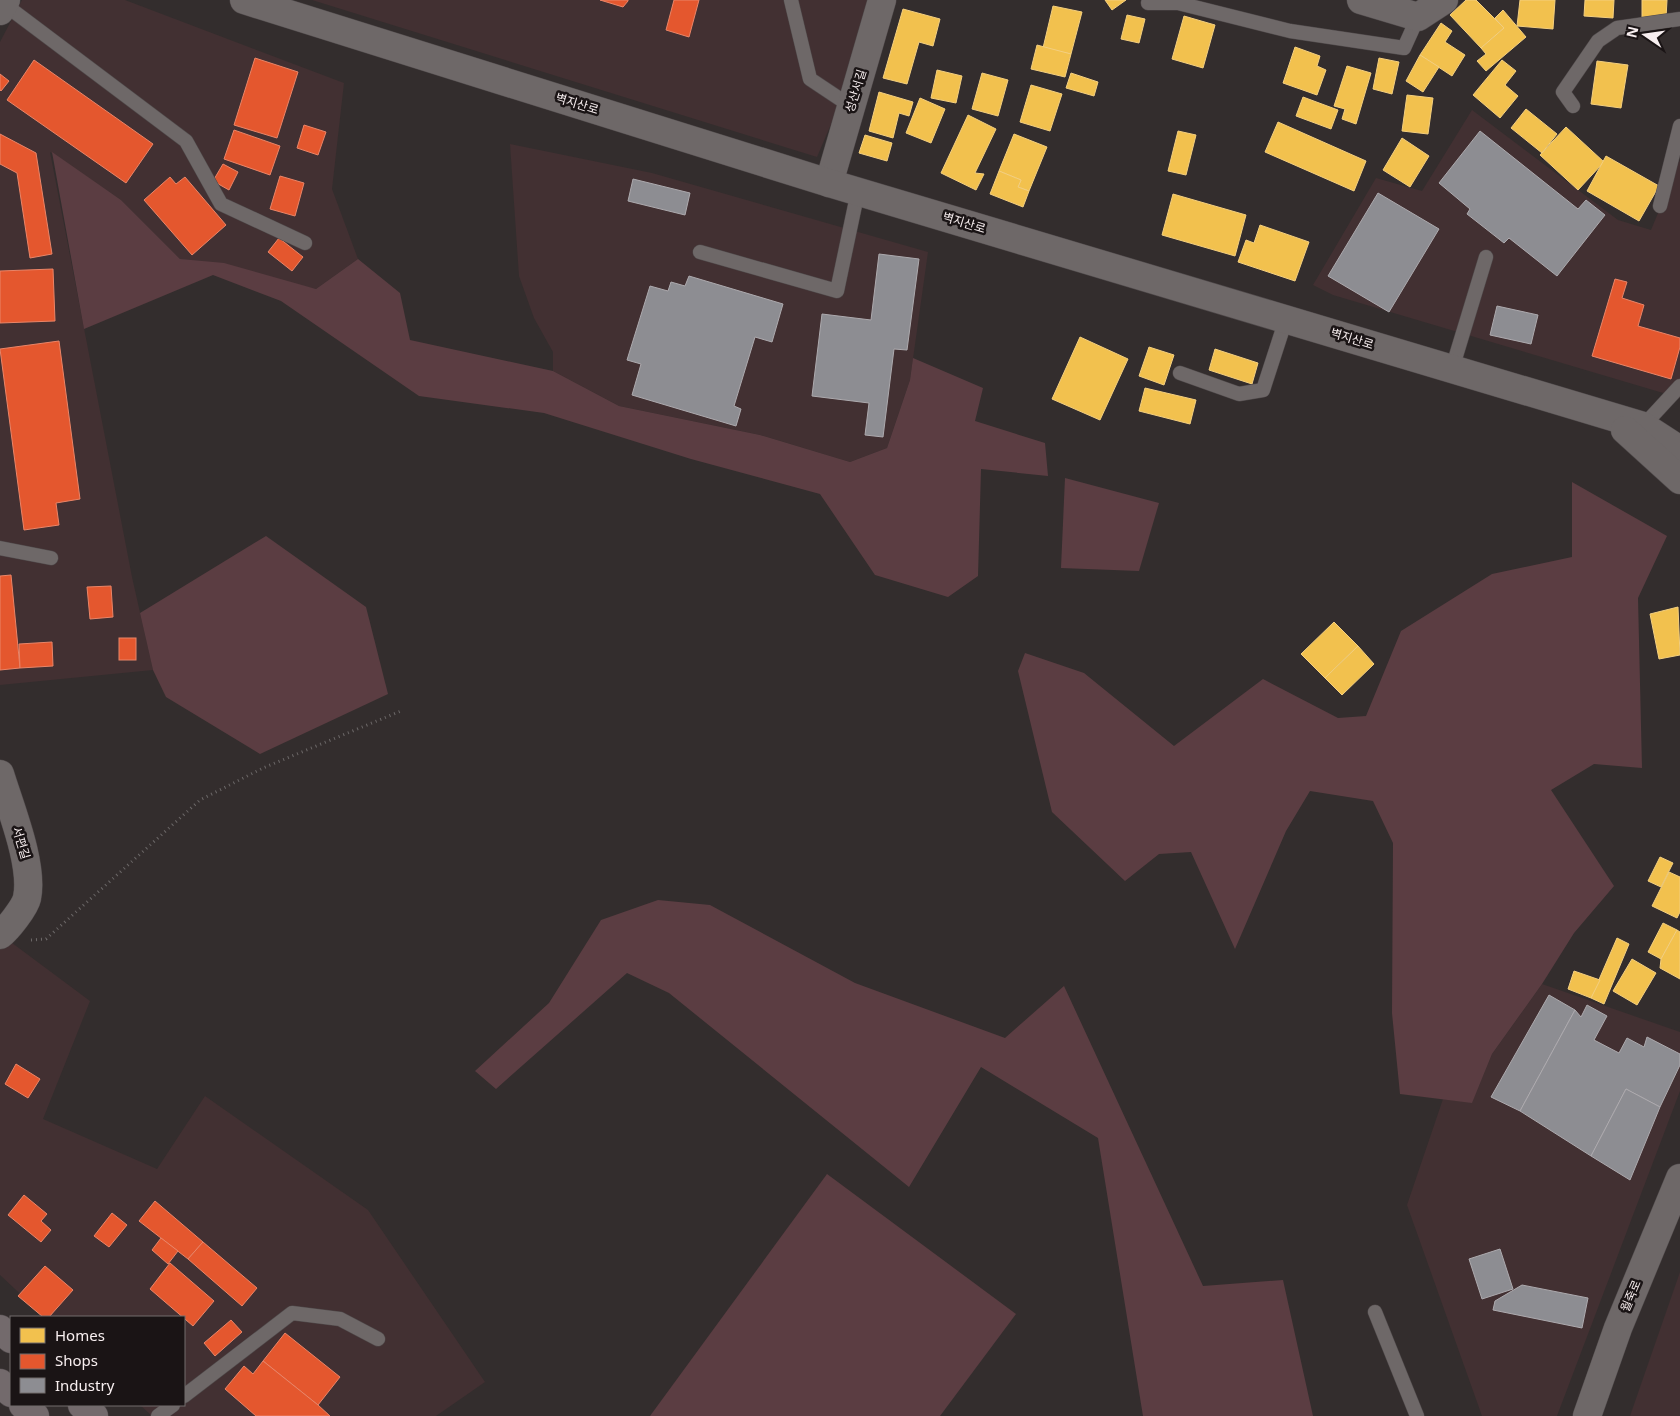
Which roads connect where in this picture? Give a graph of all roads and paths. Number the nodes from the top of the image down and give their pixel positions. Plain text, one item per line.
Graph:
1 (244, 0) edge
2 (791, 0) edge
3 (882, 0) edge
4 (1361, 0) edge
5 (1444, 0) edge
6 (1148, 3) dead end
7 (3, 5) edge
8 (1418, 17) junction
9 (1680, 19) edge
10 (1573, 106) dead end
11 (852, 107) junction
12 (1680, 126) edge
13 (829, 182) junction
14 (858, 191) junction
15 (1660, 206) dead end
16 (305, 243) dead end
17 (700, 252) dead end
18 (1486, 257) dead end
19 (1286, 319) junction
20 (1452, 369) junction
21 (1180, 373) dead end
22 (1680, 386) edge
23 (1609, 416) junction
24 (1643, 426) junction
25 (1680, 450) edge
26 (1680, 480) edge
27 (0, 548) edge
28 (51, 558) dead end
29 (401, 710) dead end
30 (0, 774) edge
31 (0, 935) edge
32 (28, 940) dead end
33 (1680, 1178) edge
34 (1375, 1312) dead end
35 (0, 1329) edge
36 (10, 1338) edge
37 (378, 1339) dead end
38 (0, 1383) edge
39 (10, 1393) edge
40 (185, 1395) edge
41 (83, 1406) edge
42 (172, 1406) edge
43 (94, 1416) edge
44 (158, 1416) edge
45 (1417, 1416) edge
46 (1587, 1416) edge

1 - 13 street, 벽지산로
2 - 11 lane
3 - 11 street, 성산서길
4 - 8 street
5 - 8 street
6 - 8 lane
7 - 16 lane
9 - 10 lane
11 - 13 street, 성산서길
12 - 15 lane
13 - 14 street, 벽지산로
14 - 17 lane
14 - 19 street, 벽지산로
18 - 20 lane
19 - 20 street, 벽지산로
19 - 21 lane
20 - 23 street, 벽지산로
22 - 24 lane
23 - 24 street, 벽지산로
23 - 26 street
24 - 25 street, 벽지산로
27 - 28 lane
29 - 32 path
30 - 31 street, 서편길
33 - 46 street, 월죽로
34 - 45 lane
35 - 36 main road
37 - 40 lane
38 - 39 main road
41 - 43 main road
42 - 44 lane

